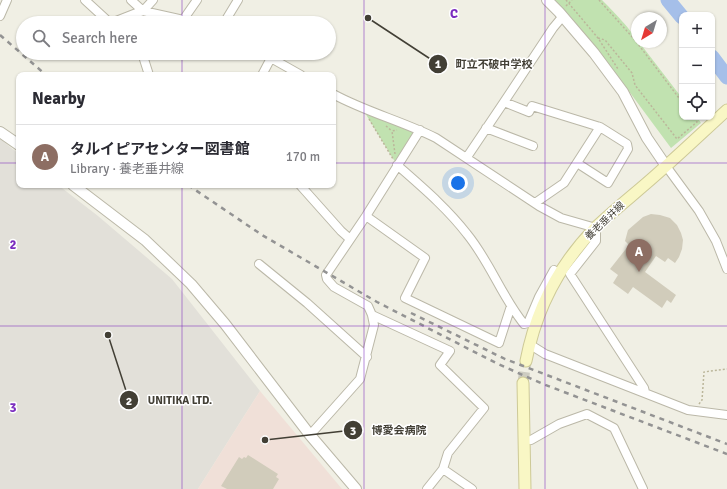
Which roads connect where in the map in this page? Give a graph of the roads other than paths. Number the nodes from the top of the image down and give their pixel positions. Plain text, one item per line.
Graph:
1 (7, 0) edge
2 (85, 0) edge
3 (131, 0) edge
4 (153, 0) edge
5 (198, 0) edge
6 (238, 0) edge
7 (547, 0) edge
8 (141, 12) junction
9 (0, 16) edge
10 (102, 16) edge
11 (130, 16) edge
12 (140, 16) edge
13 (162, 16) edge
14 (186, 16) edge
15 (228, 16) edge
16 (563, 16) junction
17 (144, 60) edge
18 (270, 60) edge
19 (275, 60) edge
20 (148, 72) edge
21 (264, 72) edge
22 (296, 72) edge
23 (336, 95) edge
24 (504, 102) junction
25 (727, 110) edge
26 (600, 127) junction
27 (486, 128) junction
28 (420, 130) junction
29 (0, 132) edge
30 (16, 143) edge
31 (533, 146) dead end
32 (467, 157) junction
33 (577, 163) junction
34 (397, 165) junction
35 (666, 166) junction
36 (76, 188) edge
37 (303, 188) edge
38 (535, 203) junction
39 (366, 216) junction
40 (596, 228) junction
41 (350, 239) junction
42 (259, 264) dead end
43 (727, 269) edge
44 (554, 270) dead end
45 (511, 306) junction
46 (372, 315) junction
47 (529, 344) junction
48 (367, 357) junction
49 (526, 361) tunnel mouth
50 (523, 383) tunnel mouth
51 (645, 392) junction
52 (727, 415) edge
53 (310, 435) junction
54 (531, 440) dead end
55 (443, 469) junction
56 (356, 489) edge
57 (427, 489) edge
58 (472, 489) edge
59 (525, 489) edge
60 (643, 489) edge

1 - 9 street
2 - 10 street
3 - 8 street
4 - 8 street
5 - 14 street
6 - 15 street
7 - 16 street
8 - 11 street
8 - 12 street
8 - 13 street
16 - 24 street
16 - 35 street
17 - 20 street
18 - 21 street
19 - 22 street
23 - 28 street
24 - 26 street
24 - 27 street
25 - 35 main road, 養老垂井線
26 - 33 street
26 - 33 street
27 - 31 street
27 - 32 street
28 - 32 street
28 - 34 street
29 - 30 street
32 - 38 street
33 - 38 street
34 - 39 street
34 - 45 street
35 - 40 main road, 養老垂井線
35 - 43 street
36 - 53 street
37 - 41 street
38 - 40 street
39 - 41 street
39 - 45 street
40 - 47 main road, 養老垂井線
40 - 51 street
41 - 46 street
42 - 48 street
44 - 45 street
46 - 48 street
46 - 55 street
47 - 49 main road, 養老垂井線
47 - 51 street
48 - 53 street
50 - 59 main road
51 - 52 street
53 - 56 street
54 - 60 street
55 - 57 street
55 - 58 street

